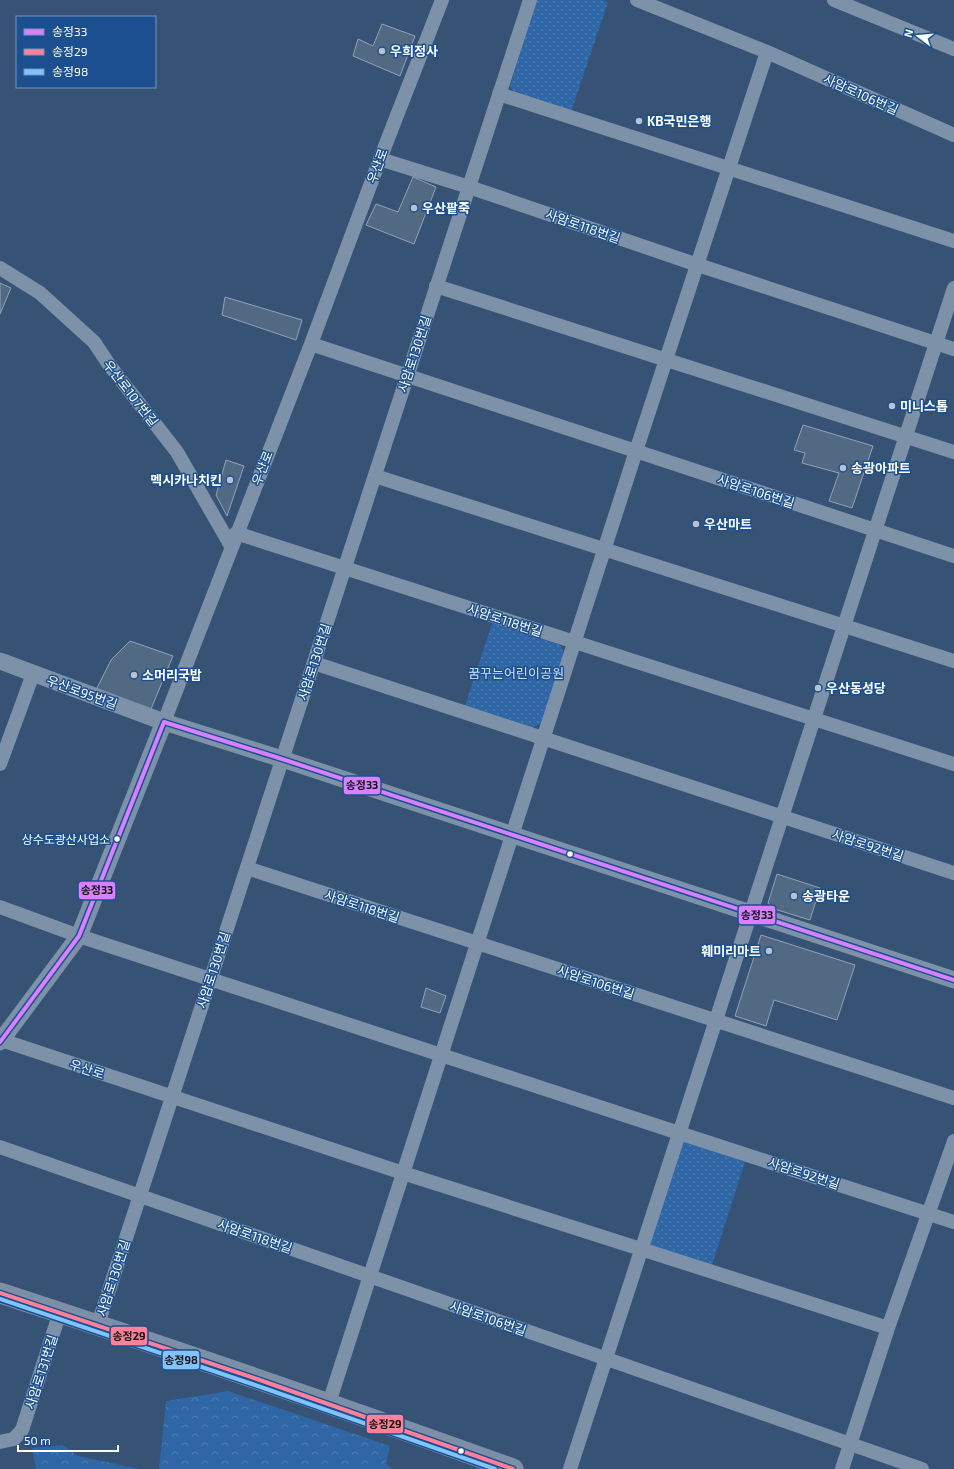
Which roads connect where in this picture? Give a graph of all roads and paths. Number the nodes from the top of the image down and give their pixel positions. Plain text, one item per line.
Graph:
1 (442, 0) edge
2 (530, 0) edge
3 (637, 0) edge
4 (834, 0) edge
5 (954, 49) edge
6 (767, 52) junction
7 (499, 94) junction
8 (954, 135) edge
9 (380, 159) junction
10 (729, 168) junction
11 (469, 187) junction
12 (954, 241) edge
13 (698, 265) junction
14 (0, 268) edge
15 (436, 286) junction
16 (954, 288) edge
17 (936, 343) junction
18 (311, 344) junction
19 (954, 349) edge
20 (666, 360) junction
21 (407, 376) junction
22 (905, 436) junction
23 (636, 451) junction
24 (954, 452) edge
25 (375, 476) junction
26 (875, 530) junction
27 (234, 540) junction
28 (605, 549) junction
29 (954, 556) edge
30 (344, 568) junction
31 (844, 626) junction
32 (575, 642) junction
33 (0, 661) edge
34 (954, 661) edge
35 (314, 663) junction
36 (33, 674) junction
37 (814, 719) junction
38 (164, 722) junction
39 (543, 738) junction
40 (282, 759) junction
41 (0, 764) edge
42 (954, 764) edge
43 (782, 817) junction
44 (512, 834) junction
45 (247, 868) junction
46 (954, 873) edge
47 (0, 907) edge
48 (751, 913) junction
49 (79, 936) junction
50 (477, 943) junction
51 (211, 979) junction
52 (954, 980) edge
53 (716, 1021) junction
54 (1, 1041) edge
55 (441, 1055) junction
56 (172, 1097) junction
57 (954, 1098) edge
58 (679, 1133) junction
59 (954, 1141) edge
60 (0, 1147) edge
61 (403, 1173) junction
62 (140, 1196) junction
63 (929, 1214) junction
64 (954, 1222) edge
65 (642, 1249) junction
66 (370, 1277) junction
67 (0, 1292) edge
68 (60, 1312) junction
69 (98, 1324) junction
70 (888, 1328) junction
71 (606, 1359) junction
72 (329, 1403) junction
73 (0, 1442) edge
74 (851, 1444) junction
75 (513, 1469) edge
76 (570, 1469) edge
77 (842, 1469) edge
78 (922, 1469) edge

1 - 9 street, 우산로
2 - 7 street, 사암로130번길
3 - 6 street, 사암로106번길
4 - 5 street
6 - 8 street, 사암로106번길
6 - 10 street
7 - 10 street
7 - 11 street, 사암로130번길
9 - 11 street, 사암로118번길
9 - 18 street, 우산로
10 - 12 street
10 - 13 street
11 - 13 street, 사암로118번길
11 - 15 street, 사암로130번길
13 - 17 street
13 - 20 street
14 - 27 street, 우산로107번길
15 - 20 street
15 - 21 street, 사암로130번길
16 - 17 street
17 - 19 street
17 - 22 street
18 - 21 street
18 - 27 street, 우산로
20 - 22 street
20 - 23 street
21 - 23 street
21 - 25 street, 사암로130번길
22 - 24 street
22 - 26 street
23 - 26 street, 사암로106번길
23 - 28 street
25 - 28 street
25 - 30 street, 사암로130번길
26 - 29 street
26 - 31 street
27 - 30 street, 사암로118번길
27 - 38 street, 우산로
28 - 31 street
28 - 32 street
30 - 32 street, 사암로118번길
30 - 35 street, 사암로130번길
31 - 34 street
31 - 37 street
32 - 37 street
32 - 39 street
33 - 36 street, 우산로95번길
35 - 39 street
35 - 40 street, 사암로130번길
36 - 38 street, 우산로95번길
36 - 41 street
37 - 42 street
37 - 43 street
38 - 40 street, 우산로95번길
38 - 49 street, 우산로
39 - 43 street
39 - 44 street
40 - 44 street, 우산로95번길
40 - 45 street, 사암로130번길
43 - 46 street, 사암로92번길
43 - 48 street
44 - 48 street, 우산로95번길
44 - 50 street
45 - 50 street, 사암로118번길
45 - 51 street, 사암로130번길
47 - 49 street
48 - 52 street, 우산로95번길
48 - 53 street
49 - 51 street
49 - 54 street, 우산로
50 - 53 street, 사암로106번길
50 - 55 street
51 - 55 street
51 - 56 street, 사암로130번길
53 - 57 street
53 - 58 street
54 - 56 street, 우산로
55 - 58 street
55 - 61 street
56 - 61 street
56 - 62 street, 사암로130번길
58 - 63 street, 사암로92번길
58 - 65 street
59 - 63 street
60 - 62 street
61 - 65 street
61 - 66 street
62 - 66 street, 사암로118번길
62 - 69 street, 사암로130번길
63 - 64 street, 사암로92번길
63 - 70 street
65 - 70 street
65 - 71 street
66 - 71 street, 사암로106번길
66 - 72 street
67 - 68 main road
68 - 69 main road
68 - 73 street, 사암로131번길
69 - 72 main road
70 - 74 street
71 - 74 street
71 - 76 street
72 - 75 main road
74 - 77 street
74 - 78 street

